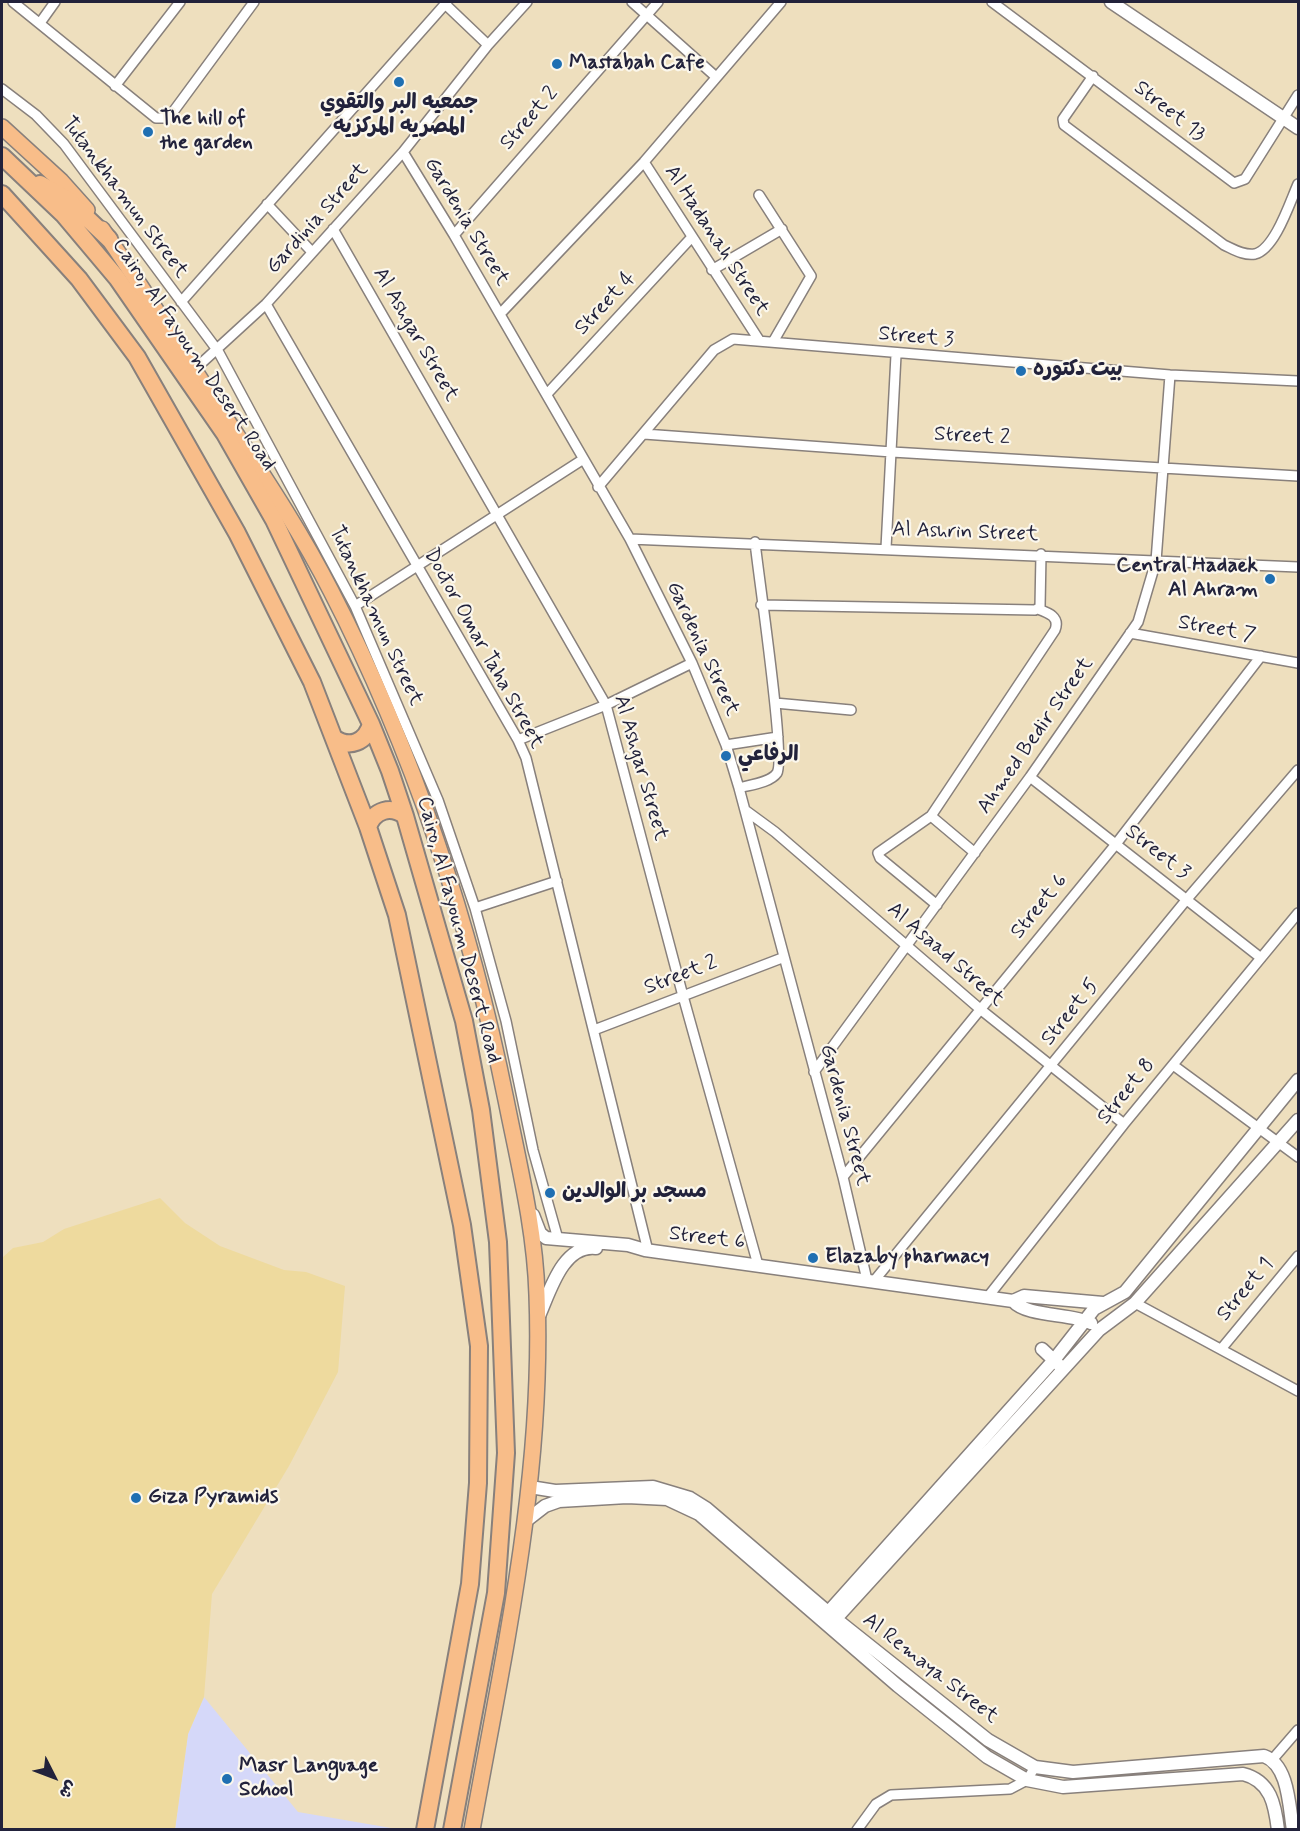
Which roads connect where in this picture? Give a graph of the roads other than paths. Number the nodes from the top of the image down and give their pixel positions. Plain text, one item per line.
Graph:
1 (13, 2) edge
2 (56, 2) edge
3 (180, 2) edge
4 (254, 2) edge
5 (527, 2) edge
6 (632, 2) edge
7 (658, 2) edge
8 (781, 2) edge
9 (992, 2) edge
10 (1111, 2) edge
11 (446, 3) edge
12 (647, 15) junction
13 (40, 23) junction
14 (488, 45) junction
15 (715, 76) junction
16 (1093, 76) junction
17 (115, 86) junction
18 (2, 89) edge
19 (1299, 95) edge
20 (1283, 119) junction
21 (2, 126) edge
22 (1299, 128) edge
23 (403, 152) junction
24 (2, 156) edge
25 (644, 162) junction
26 (27, 180) junction
27 (1299, 184) edge
28 (2, 194) edge
29 (759, 195) dead end
30 (267, 204) junction
31 (782, 229) junction
32 (333, 230) junction
33 (454, 235) junction
34 (691, 238) junction
35 (109, 240) junction
36 (312, 252) junction
37 (712, 270) junction
38 (181, 302) junction
39 (266, 304) junction
40 (500, 314) junction
41 (759, 340) junction
42 (773, 342) junction
43 (218, 351) junction
44 (896, 355) junction
45 (195, 369) junction
46 (1170, 375) junction
47 (1299, 381) edge
48 (547, 394) junction
49 (644, 434) junction
50 (892, 452) junction
51 (582, 460) junction
52 (1164, 466) junction
53 (1299, 476) edge
54 (598, 487) junction
55 (498, 515) junction
56 (630, 539) junction
57 (755, 542) junction
58 (886, 548) junction
59 (1041, 554) junction
60 (1156, 561) junction
61 (1299, 567) edge
62 (418, 568) junction
63 (761, 605) junction
64 (356, 606) junction
65 (1038, 609) junction
66 (1130, 633) junction
67 (1261, 656) junction
68 (692, 663) junction
69 (1299, 663) edge
70 (775, 703) junction
71 (606, 705) junction
72 (851, 710) dead end
73 (371, 724) junction
74 (778, 737) junction
75 (334, 738) junction
76 (518, 740) junction
77 (726, 745) junction
78 (1299, 770) edge
79 (1030, 777) junction
80 (739, 788) junction
81 (745, 810) junction
82 (405, 816) junction
83 (931, 816) junction
84 (368, 827) junction
85 (1116, 844) junction
86 (975, 853) junction
87 (557, 881) junction
88 (1187, 899) junction
89 (937, 905) junction
90 (475, 908) junction
91 (1299, 913) edge
92 (908, 947) junction
93 (782, 958) junction
94 (1262, 958) junction
95 (682, 996) junction
96 (980, 1010) junction
97 (594, 1030) junction
98 (1173, 1065) junction
99 (1050, 1066) junction
100 (814, 1072) junction
101 (1299, 1080) edge
102 (1299, 1120) edge
103 (1124, 1124) junction
104 (1259, 1127) junction
105 (1280, 1141) junction
106 (1299, 1157) edge
107 (843, 1177) junction
108 (527, 1203) junction
109 (558, 1239) junction
110 (647, 1251) junction
111 (1299, 1256) edge
112 (758, 1265) junction
113 (871, 1281) junction
114 (987, 1298) junction
115 (1013, 1301) junction
116 (1104, 1303) junction
117 (1135, 1303) junction
118 (1085, 1320) junction
119 (537, 1322) junction
120 (1100, 1330) junction
121 (1222, 1348) junction
122 (1042, 1349) dead end
123 (1054, 1360) junction
124 (1064, 1370) junction
125 (1299, 1391) edge
126 (530, 1487) junction
127 (526, 1520) junction
128 (828, 1620) junction
129 (1299, 1730) edge
130 (1259, 1755) junction
131 (1272, 1760) junction
132 (1035, 1767) junction
133 (1280, 1770) junction
134 (1253, 1777) junction
135 (1027, 1780) junction
136 (1264, 1785) junction
137 (425, 1830) edge
138 (452, 1830) edge
139 (472, 1830) edge
140 (857, 1830) edge
141 (1278, 1830) edge
142 (1293, 1830) edge

1 - 13 street
2 - 13 street
3 - 17 street
4 - 17 street
5 - 14 street, Gardinia Street
6 - 12 street
7 - 12 street, Street 2
8 - 15 street
9 - 16 street, Street 13
10 - 20 street
11 - 14 street
11 - 30 street
12 - 15 street
12 - 33 street, Street 2
13 - 17 street
14 - 23 street, Gardinia Street
15 - 25 street
16 - 20 street, Street 13
16 - 27 street
18 - 38 street, Tutankhamun Street
19 - 20 street, Street 13
20 - 22 street
21 - 35 main road
23 - 32 street, Gardinia Street
23 - 33 street, Gardenia Street
24 - 26 highway, Cairo, Al Fayoum Desert Road
25 - 34 street, Al Hadanah Street
25 - 40 street
26 - 35 highway
26 - 73 highway, Cairo, Al Fayoum Desert Road
28 - 75 highway
29 - 31 street
30 - 36 street
30 - 38 street
31 - 37 street
31 - 42 street
32 - 36 street, Gardinia Street
32 - 55 street, Al Ashgar Street
33 - 40 street, Gardenia Street
34 - 37 street, Al Hadanah Street
34 - 48 street, Street 4
35 - 45 main road
36 - 39 street, Gardinia Street
37 - 41 street, Al Hadanah Street
38 - 43 street, Tutankhamun Street
39 - 43 street, Gardinia Street
39 - 62 street, Doctor Omar Taha Street
40 - 48 street, Gardenia Street
41 - 42 street, Street 3
41 - 49 street, Street 3
42 - 44 street, Street 3
43 - 45 street, Gardinia Street
43 - 64 street, Tutankhamun Street
44 - 46 street, Street 3
44 - 50 street
45 - 108 main road
46 - 47 street, Street 3
46 - 52 street, Ahmed Bedir Street
48 - 51 street, Gardenia Street
49 - 50 street, Street 2
49 - 54 street, Street 3
50 - 52 street, Street 2
50 - 58 street
51 - 54 street, Gardenia Street
51 - 55 street
52 - 53 street, Street 2
52 - 60 street, Ahmed Bedir Street
54 - 56 street, Gardenia Street
55 - 62 street
55 - 71 street, Al Ashgar Street
56 - 57 street, Al Ashrin Street
56 - 68 street, Gardenia Street
57 - 58 street, Al Ashrin Street
57 - 63 street
58 - 59 street, Al Ashrin Street
59 - 60 street, Al Ashrin Street
59 - 65 street
60 - 61 street, Al Ashrin Street
60 - 66 street, Ahmed Bedir Street
62 - 64 street
62 - 76 street, Doctor Omar Taha Street
63 - 65 street
63 - 70 street
64 - 90 street, Tutankhamun Street
65 - 83 street
66 - 67 street, Street 7
66 - 79 street, Ahmed Bedir Street
67 - 69 street, Street 7
67 - 85 street, Street 6
68 - 71 street
68 - 77 street, Gardenia Street
70 - 72 street
70 - 74 street
71 - 76 street
71 - 95 street, Al Ashgar Street
73 - 75 highway
73 - 82 highway, Cairo, Al Fayoum Desert Road
74 - 77 street
74 - 80 street
75 - 84 highway
76 - 87 street, Doctor Omar Taha Street
77 - 80 street, Gardenia Street
78 - 88 street, Street 5
79 - 85 street, Street 3
79 - 86 street, Ahmed Bedir Street
80 - 81 street, Gardenia Street
81 - 92 street, Al Asaad Street
81 - 93 street, Gardenia Street
82 - 84 highway
82 - 138 highway, Cairo, Al Fayoum Desert Road
83 - 86 street
83 - 89 street
84 - 137 highway
85 - 88 street, Street 3
85 - 96 street, Street 6
86 - 89 street, Ahmed Bedir Street
87 - 90 street
87 - 97 street, Doctor Omar Taha Street
88 - 94 street, Street 3
88 - 99 street, Street 5
89 - 92 street, Ahmed Bedir Street
90 - 109 street, Tutankhamun Street
91 - 94 street, Street 8
92 - 96 street, Al Asaad Street
92 - 100 street, Ahmed Bedir Street
93 - 95 street, Street 2
93 - 100 street, Gardenia Street
94 - 98 street, Street 8
95 - 97 street, Street 2
95 - 112 street, Al Ashgar Street
96 - 99 street, Al Asaad Street
96 - 107 street, Street 6
97 - 110 street, Doctor Omar Taha Street
98 - 103 street, Street 8
98 - 104 street
99 - 103 street, Al Asaad Street
99 - 113 street, Street 5
100 - 107 street, Gardenia Street
101 - 104 street
102 - 105 street
103 - 114 street, Street 8
104 - 105 street
104 - 116 street
105 - 106 street
105 - 117 street
107 - 113 street, Gardenia Street
108 - 109 street
108 - 119 main road
109 - 110 street, Street 6
110 - 112 street, Street 6
110 - 119 street, Street 6
111 - 121 street, Street 1
112 - 113 street, Street 6
113 - 114 street, Street 6
114 - 115 street, Street 6
115 - 116 street, Street 6
115 - 118 street, Street 6
116 - 118 street
117 - 120 street
117 - 121 street
118 - 120 street, Street 6
118 - 123 street
119 - 126 main road
120 - 124 street
121 - 125 street
122 - 123 street
123 - 124 street
123 - 128 street
124 - 128 street
126 - 127 main road
126 - 128 street, Al Remaya Street
127 - 128 street, Al Remaya Street
127 - 139 main road
128 - 132 street, Al Remaya Street
128 - 135 street, Al Remaya Street
129 - 131 street
130 - 131 street, Al Remaya Street
130 - 132 street, Al Remaya Street
130 - 134 street
131 - 133 street
132 - 135 street
133 - 136 street
133 - 142 street
134 - 135 street, Al Remaya Street
134 - 136 street
135 - 140 street
136 - 141 street

